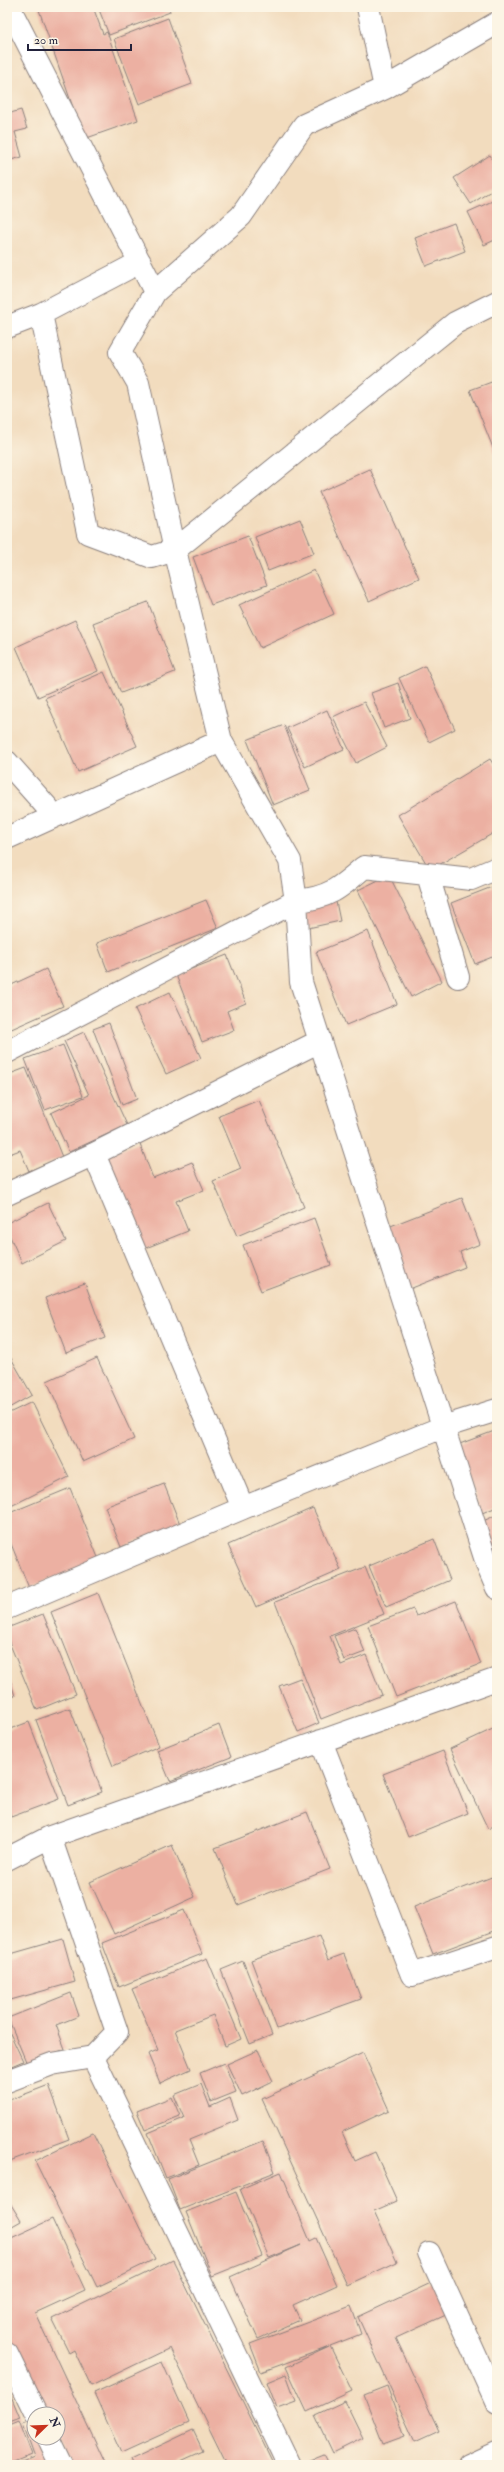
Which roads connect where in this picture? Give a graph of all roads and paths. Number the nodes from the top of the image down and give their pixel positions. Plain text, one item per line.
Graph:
1 (9, 7) edge
2 (368, 7) edge
3 (497, 23) edge
4 (385, 88) junction
5 (140, 262) junction
6 (155, 292) junction
7 (497, 302) edge
8 (41, 314) junction
9 (7, 327) edge
10 (175, 550) junction
11 (221, 741) junction
12 (7, 762) edge
13 (55, 816) junction
14 (7, 838) edge
15 (497, 868) edge
16 (428, 875) junction
17 (296, 901) junction
18 (458, 977) dead end
19 (320, 1041) junction
20 (7, 1052) edge
21 (94, 1154) junction
22 (7, 1194) edge
23 (497, 1410) edge
24 (443, 1427) junction
25 (243, 1508) junction
26 (497, 1588) edge
27 (9, 1601) edge
28 (497, 1679) edge
29 (321, 1741) junction
30 (50, 1836) junction
31 (7, 1859) edge
32 (497, 1947) edge
33 (93, 2057) junction
34 (7, 2081) edge
35 (429, 2253) dead end
36 (7, 2354) edge
37 (497, 2403) edge
38 (32, 2406) edge
39 (52, 2446) edge
40 (497, 2452) edge
41 (61, 2465) edge
42 (289, 2465) edge
43 (469, 2465) edge

1 - 5 main road
2 - 4 main road
3 - 4 main road
4 - 6 main road
5 - 6 main road
5 - 8 main road
6 - 10 main road
7 - 10 main road
8 - 9 main road
8 - 10 main road
10 - 11 main road
11 - 13 main road
11 - 17 main road
12 - 13 main road
13 - 14 main road
15 - 16 main road
16 - 17 main road
16 - 18 main road
17 - 19 main road
17 - 20 main road
19 - 21 main road
19 - 24 main road
21 - 22 main road
21 - 25 main road
23 - 24 main road
24 - 25 main road
24 - 26 main road
25 - 27 main road
28 - 29 main road
29 - 30 main road
29 - 32 main road
30 - 31 main road
30 - 33 main road
33 - 34 main road
33 - 42 main road
35 - 37 main road
36 - 38 main road
39 - 41 main road
40 - 43 main road

